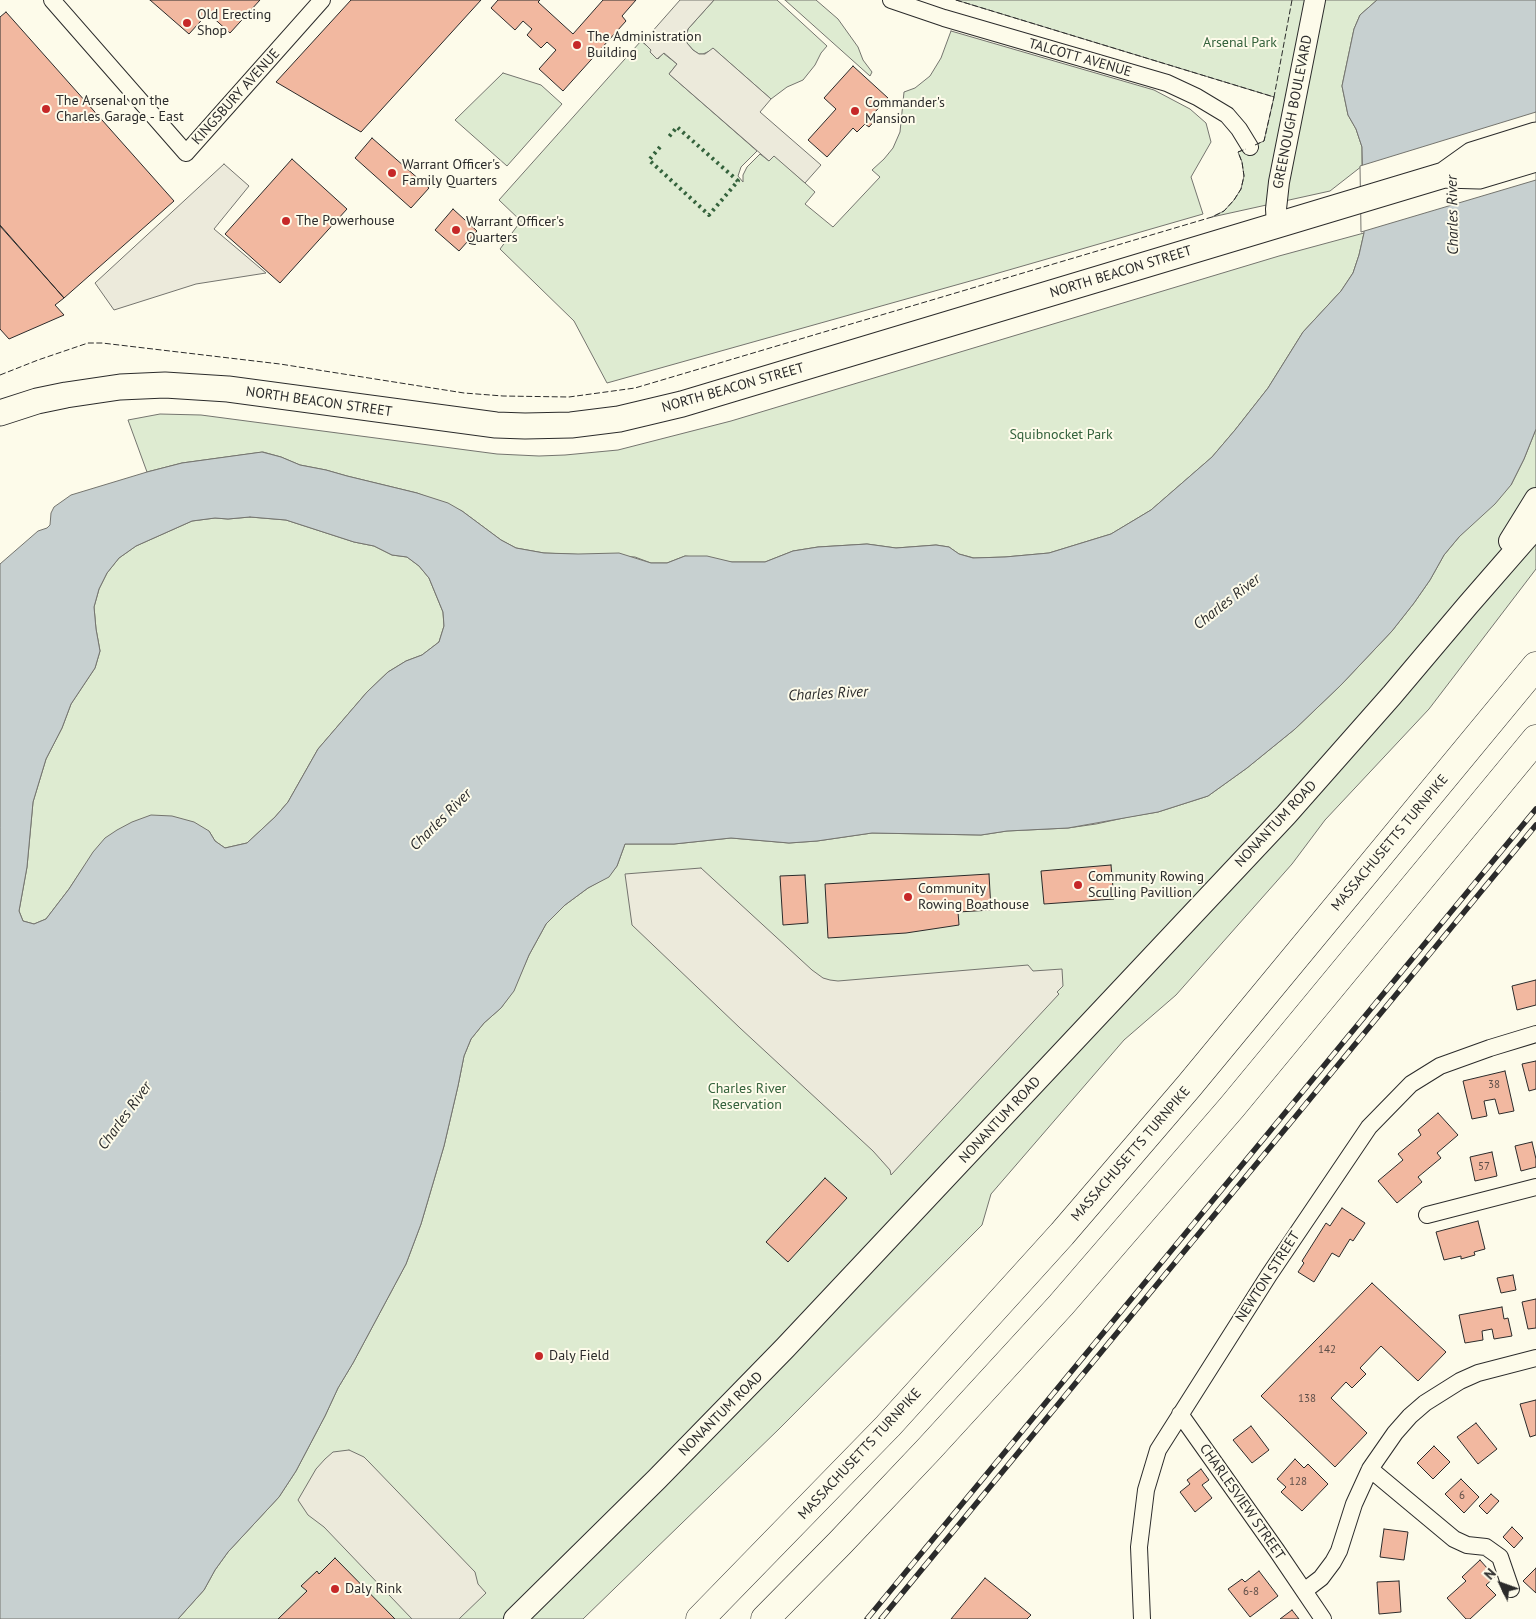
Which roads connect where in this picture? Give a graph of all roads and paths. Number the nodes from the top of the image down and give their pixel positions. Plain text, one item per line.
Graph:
1 (52, 0) edge
2 (322, 0) edge
3 (891, 0) edge
4 (1315, 0) edge
5 (1536, 135) edge
6 (1250, 147) dead end
7 (1536, 159) edge
8 (1444, 175) junction
9 (1277, 225) junction
10 (0, 413) edge
11 (1536, 499) edge
12 (1536, 527) edge
13 (1468, 605) junction
14 (1536, 666) edge
15 (1536, 739) edge
16 (1536, 1034) edge
17 (1536, 1187) edge
18 (1427, 1214) dead end
19 (1536, 1358) edge
20 (1180, 1414) junction
21 (1370, 1469) junction
22 (1511, 1589) dead end
23 (1304, 1591) junction
24 (514, 1619) edge
25 (700, 1619) edge
26 (765, 1619) edge
27 (1142, 1619) edge
28 (1323, 1619) edge

1 - 2 street, KINGSBURY AVENUE
3 - 6 street, TALCOTT AVENUE
4 - 9 street, GREENOUGH BOULEVARD
5 - 8 main road, NORTH BEACON STREET
7 - 8 main road, NORTH BEACON STREET
8 - 9 main road, NORTH BEACON STREET
9 - 10 main road, NORTH BEACON STREET
11 - 13 main road, NONANTUM ROAD
12 - 13 main road, NONANTUM ROAD
13 - 24 main road, NONANTUM ROAD
14 - 25 highway, MASSACHUSETTS TURNPIKE
15 - 26 highway
16 - 20 street, NEWTON STREET
17 - 18 street
19 - 21 street
20 - 23 street, CHARLESVIEW STREET
20 - 27 street, NEWTON STREET
21 - 22 street
21 - 23 street
23 - 28 street, CHARLESVIEW STREET

